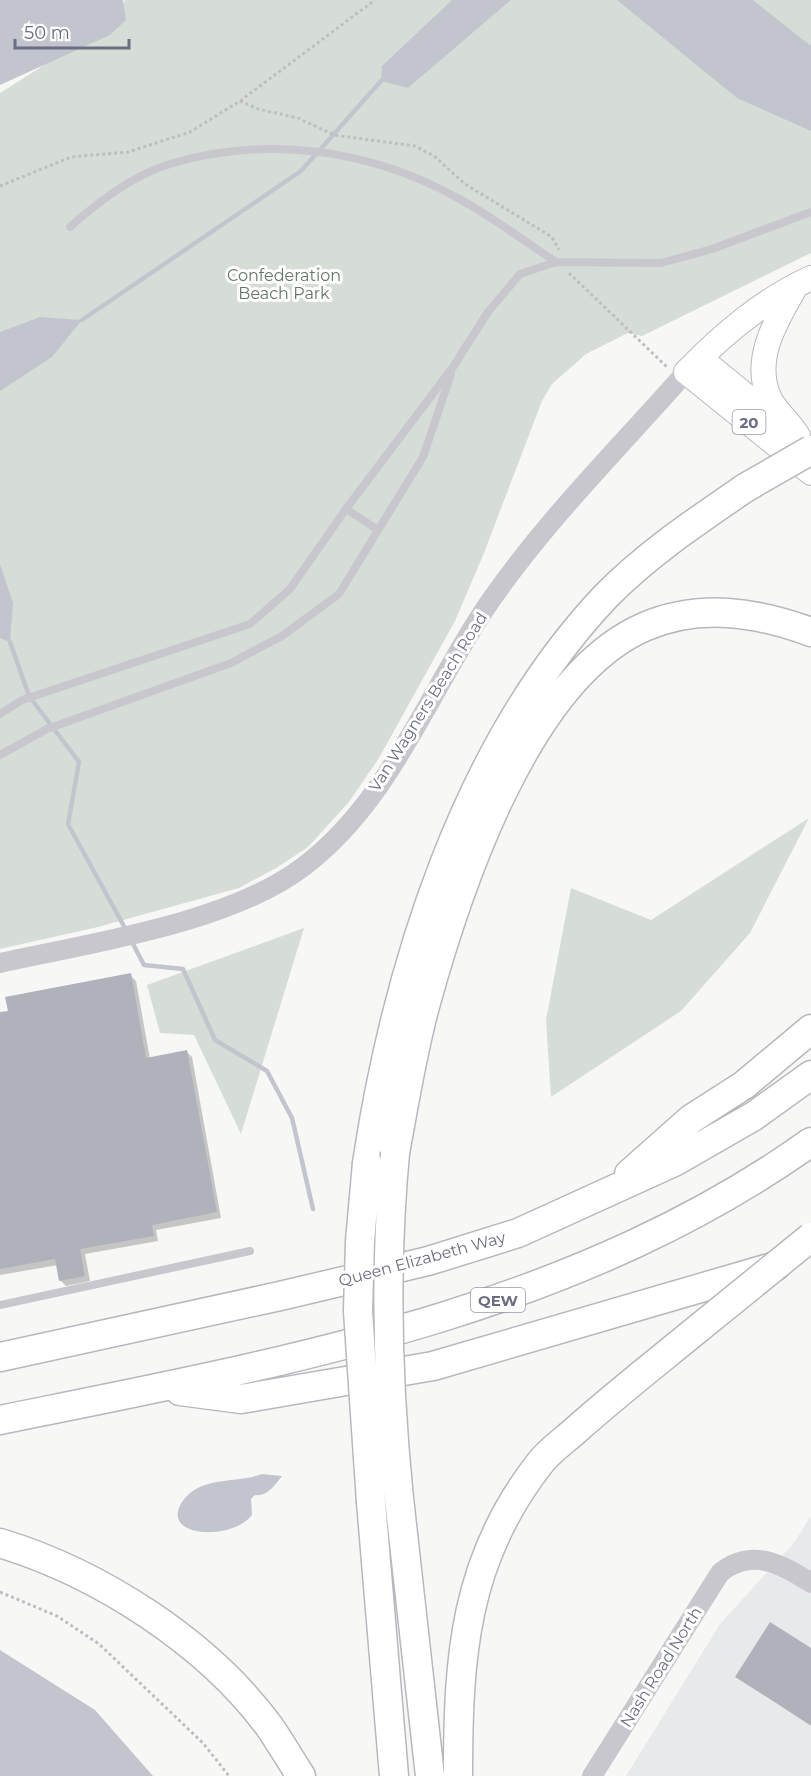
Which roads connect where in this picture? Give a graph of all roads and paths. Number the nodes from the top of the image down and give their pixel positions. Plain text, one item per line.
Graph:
1 (375, 0) edge
2 (0, 186) edge
3 (811, 212) edge
4 (70, 227) dead end
5 (556, 262) junction
6 (804, 281) edge
7 (693, 365) junction
8 (453, 367) junction
9 (807, 444) edge
10 (811, 473) edge
11 (346, 508) junction
12 (378, 530) junction
13 (811, 632) edge
14 (0, 714) edge
15 (0, 755) edge
16 (0, 963) edge
17 (811, 1029) edge
18 (811, 1075) edge
19 (811, 1142) edge
20 (602, 1197) junction
21 (811, 1237) edge
22 (250, 1251) dead end
23 (811, 1255) edge
24 (0, 1305) edge
25 (0, 1357) edge
26 (157, 1388) junction
27 (0, 1420) edge
28 (0, 1543) edge
29 (811, 1583) edge
30 (0, 1592) edge
31 (229, 1776) edge
32 (301, 1776) edge
33 (394, 1776) edge
34 (430, 1776) edge
35 (458, 1776) edge
36 (592, 1776) edge

1 - 2 path
3 - 5 lane
4 - 5 lane
5 - 8 lane
6 - 7 main road
6 - 9 main road
7 - 9 main road, 20
7 - 10 main road, 20
7 - 16 street, Van Wagners Beach Road
8 - 11 lane
8 - 12 lane
9 - 33 highway, bridge
11 - 12 lane
11 - 14 lane
12 - 15 lane
13 - 34 highway, bridge
17 - 20 highway
18 - 20 highway, Queen Elizabeth Way
19 - 26 highway, QEW
20 - 25 highway, Queen Elizabeth Way
21 - 35 highway, bridge
22 - 24 lane
23 - 26 highway
26 - 27 highway, QEW
28 - 32 highway
29 - 36 street, Nash Road North
30 - 31 path

